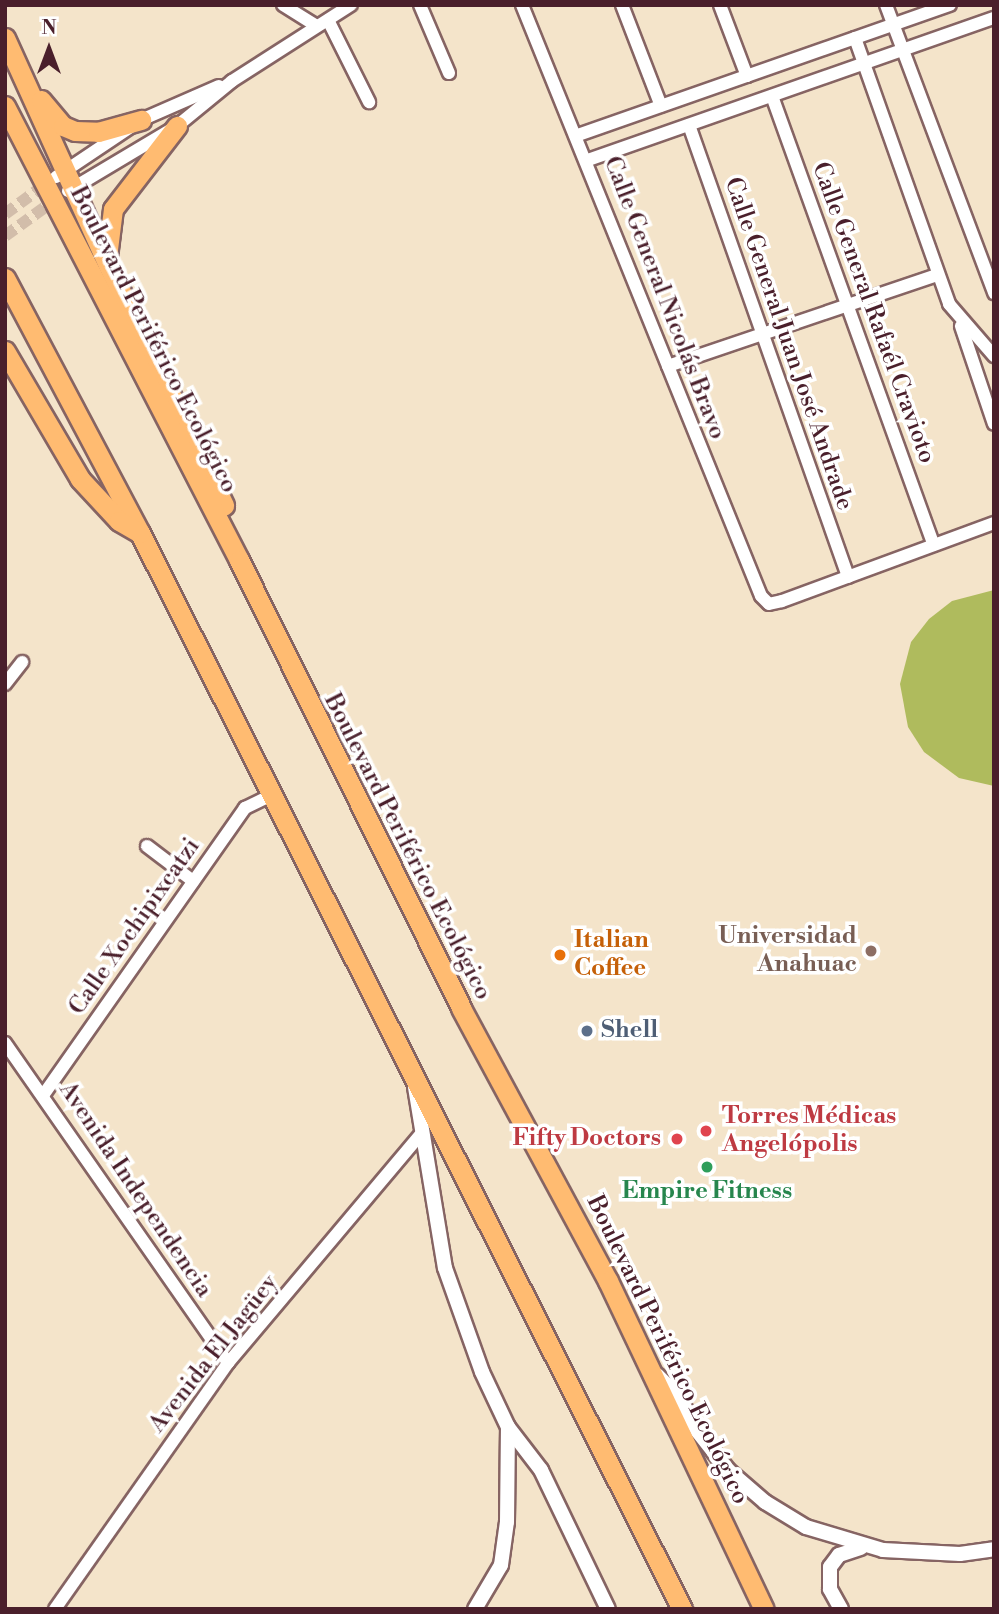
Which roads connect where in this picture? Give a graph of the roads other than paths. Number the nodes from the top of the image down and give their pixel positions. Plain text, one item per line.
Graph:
1 (283, 5) edge
2 (420, 5) edge
3 (522, 5) edge
4 (622, 5) edge
5 (720, 5) edge
6 (886, 5) edge
7 (950, 5) edge
8 (345, 7) edge
9 (328, 20) junction
10 (993, 22) edge
11 (316, 26) junction
12 (893, 26) junction
13 (5, 38) edge
14 (855, 38) junction
15 (902, 50) junction
16 (865, 63) junction
17 (449, 73) dead end
18 (23, 74) junction
19 (747, 76) junction
20 (232, 81) junction
21 (772, 96) junction
22 (369, 102) dead end
23 (5, 106) edge
24 (661, 106) junction
25 (141, 121) junction
26 (689, 125) junction
27 (177, 126) junction
28 (578, 135) junction
29 (588, 160) junction
30 (65, 182) junction
31 (994, 256) edge
32 (979, 262) junction
33 (108, 265) junction
34 (937, 275) junction
35 (5, 278) edge
36 (994, 293) edge
37 (848, 305) junction
38 (960, 322) junction
39 (763, 334) junction
40 (5, 351) edge
41 (994, 356) edge
42 (5, 363) edge
43 (668, 366) junction
44 (20, 378) junction
45 (994, 424) edge
46 (994, 523) edge
47 (139, 533) junction
48 (934, 545) junction
49 (239, 560) junction
50 (848, 577) junction
51 (22, 662) dead end
52 (5, 684) edge
53 (270, 796) junction
54 (147, 846) dead end
55 (194, 881) junction
56 (5, 1043) edge
57 (415, 1086) junction
58 (44, 1094) junction
59 (420, 1135) junction
60 (228, 1363) junction
61 (650, 1367) junction
62 (508, 1427) junction
63 (866, 1547) junction
64 (994, 1549) edge
65 (55, 1609) edge
66 (475, 1609) edge
67 (608, 1609) edge
68 (682, 1609) edge
69 (764, 1609) edge
70 (841, 1609) edge

1 - 11 street
2 - 17 street
3 - 28 street, Calle General Nicolás Bravo
4 - 24 street
5 - 19 street
6 - 12 street
7 - 12 street
8 - 9 street
9 - 11 street
9 - 22 street
10 - 15 street
11 - 20 street
12 - 14 street
12 - 15 street
13 - 18 highway
14 - 16 street
14 - 19 street
15 - 16 street
15 - 32 street
16 - 21 street
16 - 34 street
18 - 25 highway
18 - 30 highway
19 - 24 street
20 - 25 street
20 - 27 street
21 - 26 street
21 - 37 street, Calle General Rafaél Cravioto
23 - 49 highway, Boulevard Periférico Ecológico
24 - 28 street
25 - 30 street
26 - 29 street
26 - 39 street, Calle General Juan José Andrade
27 - 30 street
27 - 33 highway
28 - 29 street, Calle General Nicolás Bravo
29 - 43 street, Calle General Nicolás Bravo
30 - 33 highway
31 - 32 street
32 - 36 street
33 - 49 highway
34 - 37 street
34 - 38 street
35 - 47 highway
37 - 39 street
37 - 48 street, Calle General Rafaél Cravioto
38 - 41 street
38 - 45 street
39 - 43 street
39 - 50 street, Calle General Juan José Andrade
40 - 44 highway
42 - 44 highway
43 - 50 street, Calle General Nicolás Bravo
44 - 47 highway
46 - 48 street
47 - 53 highway
48 - 50 street
49 - 61 highway, Boulevard Periférico Ecológico
51 - 52 street
53 - 55 street, Calle Xochipixcatzi
53 - 57 highway
54 - 55 street
55 - 58 street, Calle Xochipixcatzi
56 - 58 street, Avenida Independencia
57 - 59 street
57 - 68 highway
58 - 60 street, Avenida Independencia
59 - 60 street, Avenida El Jagüey
59 - 62 street
60 - 65 street, Avenida El Jagüey
61 - 63 street
61 - 69 highway, Boulevard Periférico Ecológico
62 - 66 street
62 - 67 street
63 - 64 street
63 - 70 street

